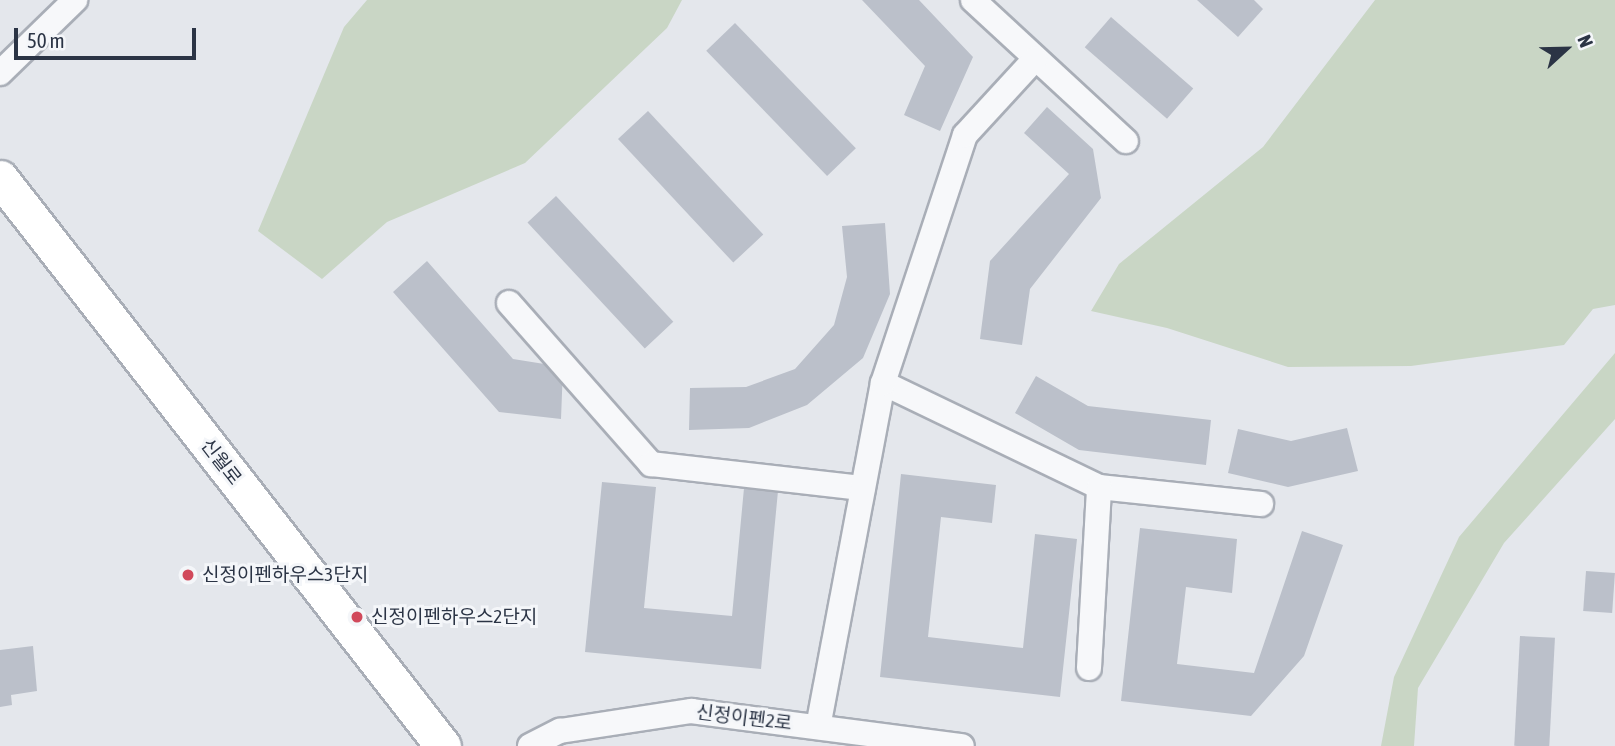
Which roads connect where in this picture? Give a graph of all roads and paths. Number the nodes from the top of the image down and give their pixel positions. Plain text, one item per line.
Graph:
1 (75, 0) edge
2 (973, 0) edge
3 (1035, 59) junction
4 (0, 72) edge
5 (1126, 141) dead end
6 (0, 178) edge
7 (509, 303) dead end
8 (883, 383) junction
9 (1099, 486) junction
10 (863, 488) junction
11 (1261, 504) dead end
12 (1089, 668) dead end
13 (818, 727) junction
14 (443, 746) edge
15 (530, 746) edge
16 (962, 746) edge

1 - 4 street
2 - 3 street
3 - 5 street
3 - 8 street
6 - 14 main road, 신월로
7 - 10 street
8 - 9 street
8 - 10 street
9 - 11 street
9 - 12 street
10 - 13 street
13 - 15 street, 신정이펜2로
13 - 16 street, 신정이펜2로

